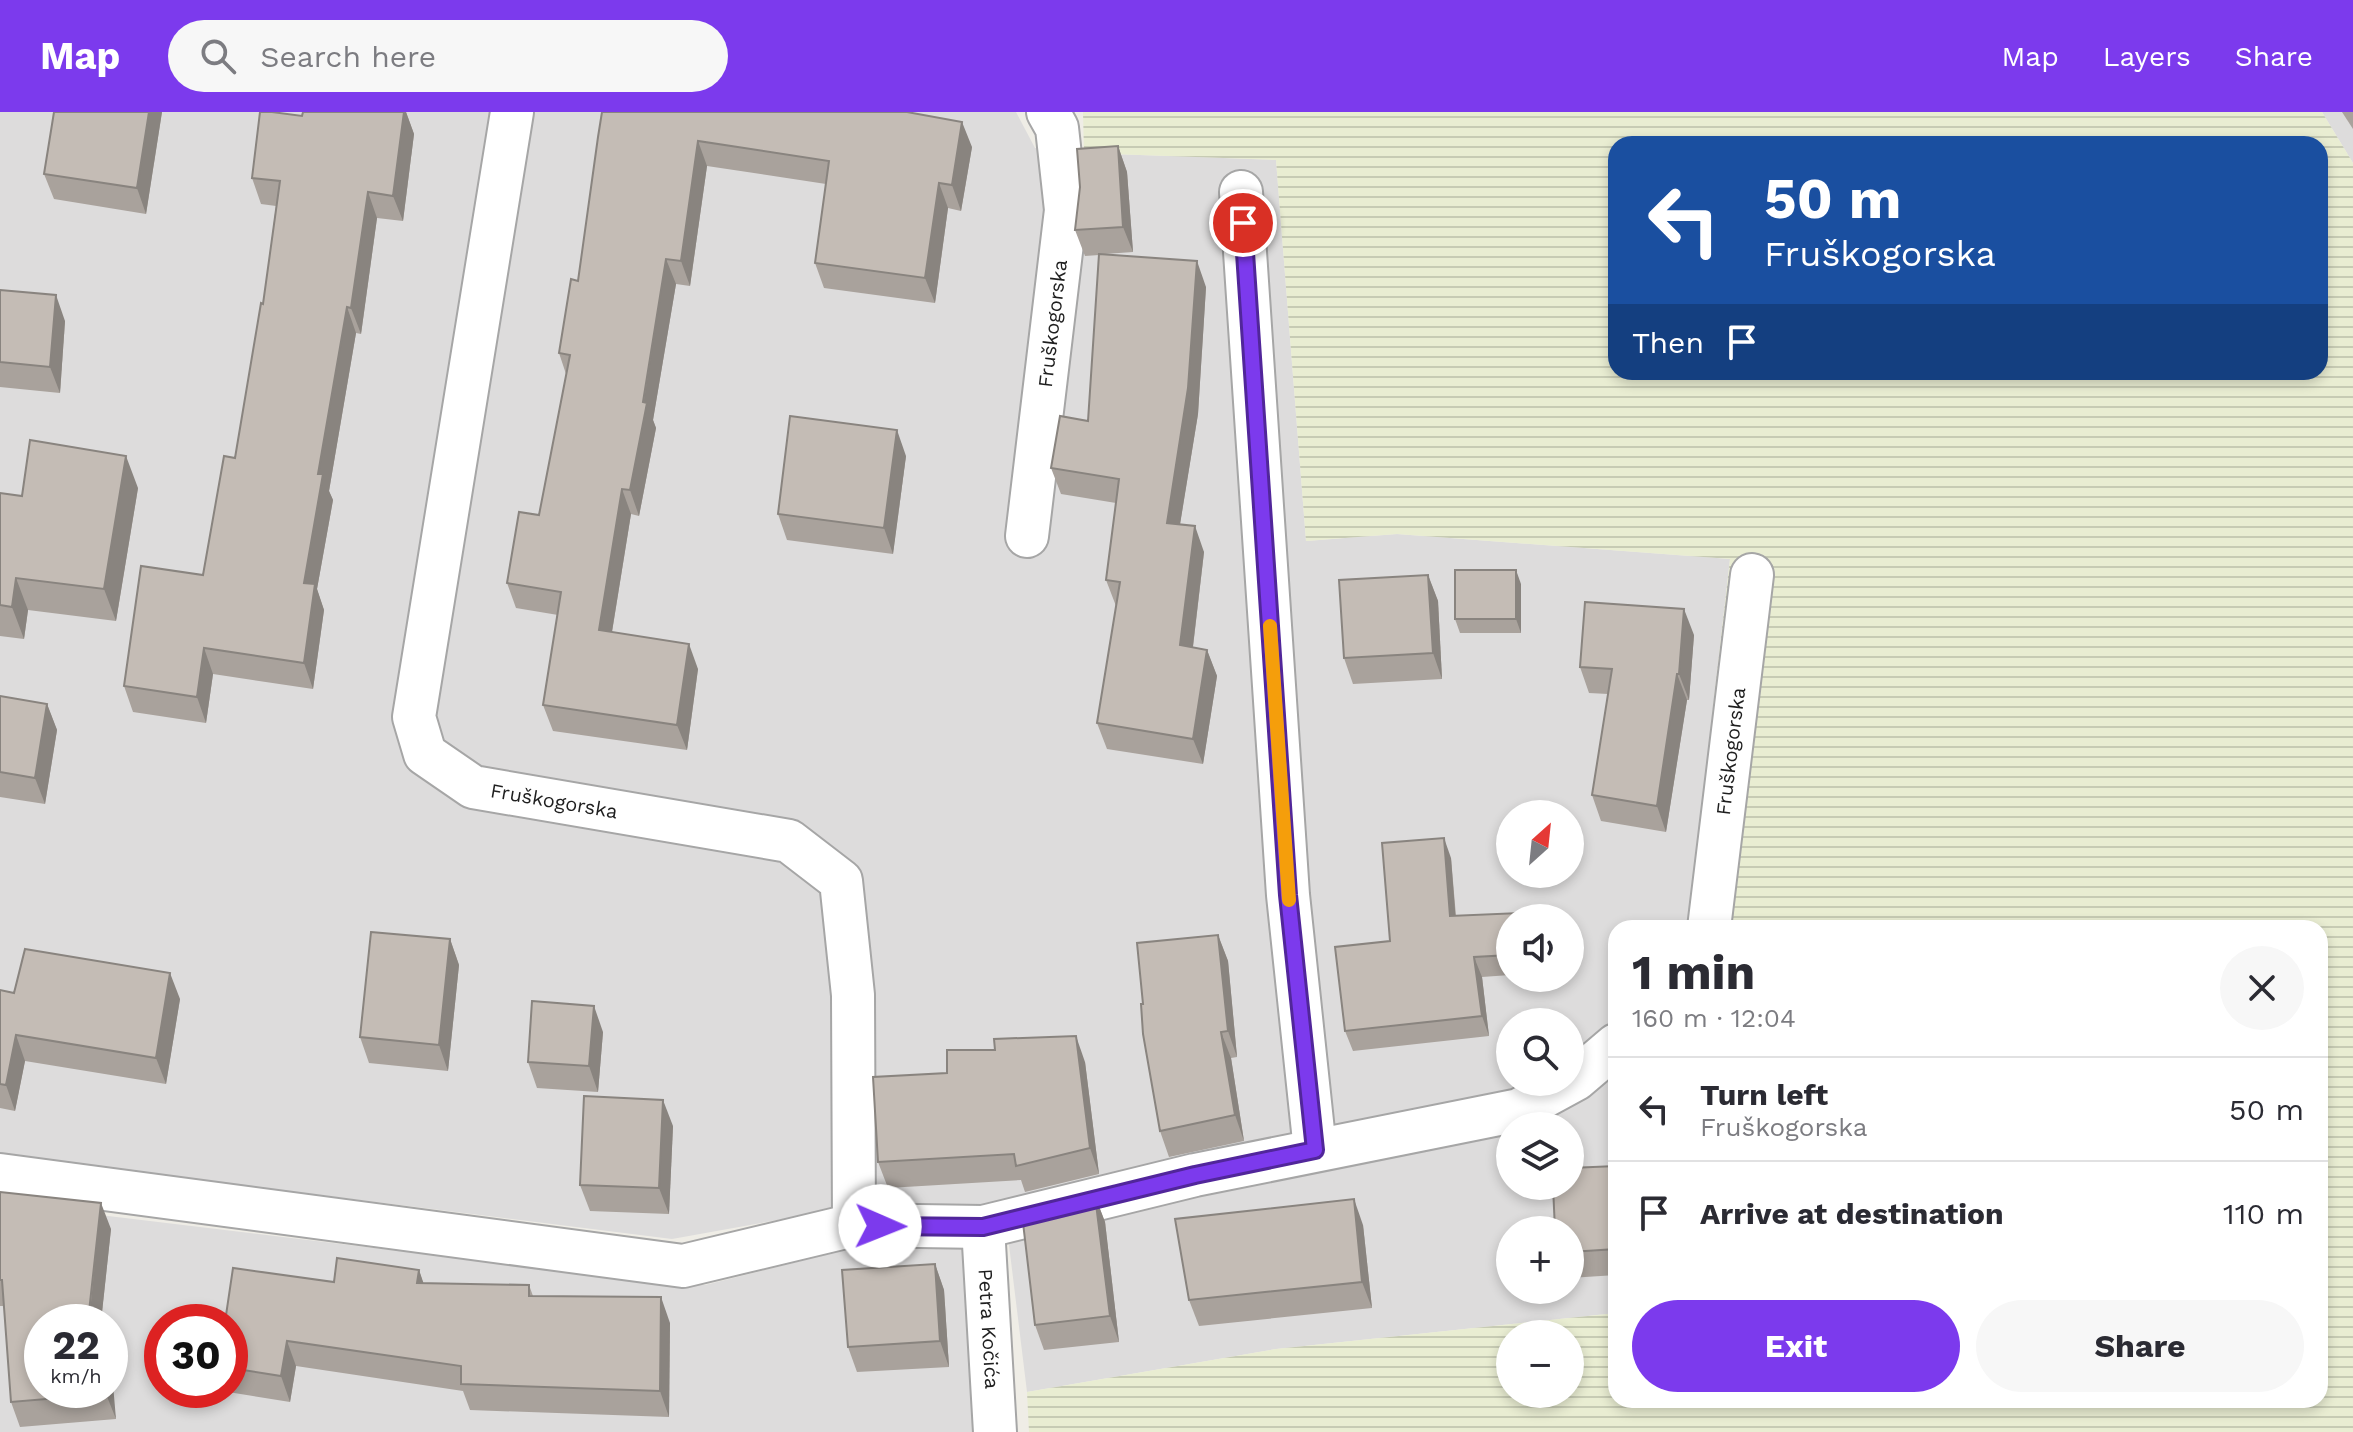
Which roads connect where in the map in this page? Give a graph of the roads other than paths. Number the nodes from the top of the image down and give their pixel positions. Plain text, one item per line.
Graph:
1 (512, 112) edge
2 (1048, 112) edge
3 (1241, 192) dead end
4 (1027, 536) dead end
5 (1752, 575) dead end
6 (1710, 920) edge
7 (1608, 1052) edge
8 (1315, 1150) junction
9 (0, 1175) edge
10 (854, 1225) junction
11 (983, 1227) junction
12 (995, 1432) edge

1 - 10 street, Fruškogorska
2 - 4 street, Fruškogorska
3 - 8 street
5 - 6 street, Fruškogorska
7 - 8 street
8 - 11 street
9 - 10 street
10 - 11 street
11 - 12 street, Petra Kočića

